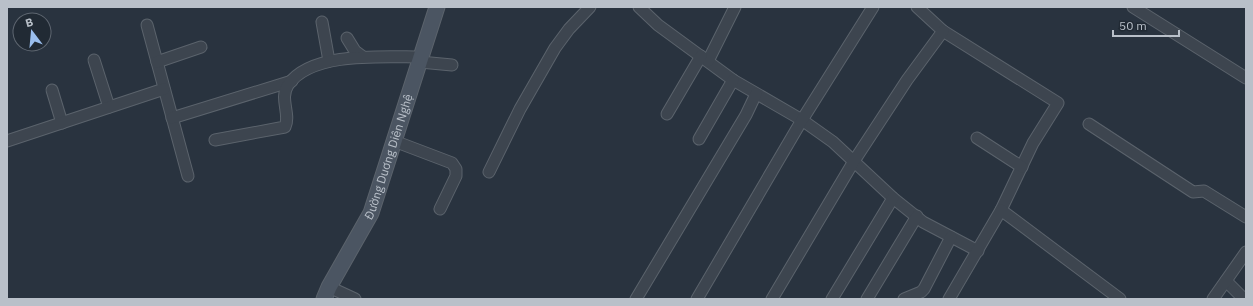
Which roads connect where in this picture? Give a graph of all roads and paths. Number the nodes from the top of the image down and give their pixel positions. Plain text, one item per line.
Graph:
1 (438, 7) edge
2 (590, 7) edge
3 (639, 7) edge
4 (736, 7) edge
5 (873, 7) edge
6 (917, 7) edge
7 (1133, 7) edge
8 (322, 22) dead end
9 (147, 25) dead end
10 (944, 31) junction
11 (347, 38) dead end
12 (201, 47) dead end
13 (363, 57) junction
14 (421, 59) junction
15 (704, 59) junction
16 (94, 60) dead end
17 (329, 61) junction
18 (157, 62) junction
19 (452, 64) dead end
20 (1246, 78) edge
21 (733, 80) junction
22 (292, 81) junction
23 (52, 90) dead end
24 (164, 90) junction
25 (756, 94) junction
26 (109, 107) junction
27 (667, 114) dead end
28 (172, 118) junction
29 (802, 120) junction
30 (62, 123) junction
31 (1089, 124) dead end
32 (977, 138) dead end
33 (699, 139) dead end
34 (215, 140) dead end
35 (7, 141) edge
36 (394, 142) junction
37 (854, 161) junction
38 (1022, 168) junction
39 (489, 172) dead end
40 (188, 176) dead end
41 (893, 198) junction
42 (440, 209) dead end
43 (1001, 210) junction
44 (917, 216) junction
45 (1246, 217) edge
46 (952, 237) junction
47 (978, 251) junction
48 (1246, 252) edge
49 (1226, 281) junction
50 (326, 293) edge
51 (951, 298) edge
52 (355, 299) edge
53 (636, 299) edge
54 (697, 299) edge
55 (772, 299) edge
56 (832, 299) edge
57 (867, 299) edge
58 (904, 299) edge
59 (1120, 299) edge
60 (1213, 299) edge
61 (1244, 299) edge

1 - 14 street, Đường Duơng Diên Nghệ
2 - 39 street
3 - 15 street
4 - 15 street
5 - 29 street
6 - 10 street
7 - 20 street
8 - 17 street
9 - 18 street
10 - 37 street
10 - 38 street
11 - 13 street
12 - 18 street
13 - 14 street
13 - 17 street
14 - 19 street
14 - 36 street, Đường Duơng Diên Nghệ
15 - 21 street
15 - 27 street
16 - 26 street
17 - 22 street
18 - 24 street
21 - 25 street
21 - 33 street
22 - 28 street
22 - 34 street
23 - 30 street
24 - 26 street
24 - 28 street
25 - 29 street
25 - 53 street
26 - 30 street
28 - 40 street
29 - 37 street
29 - 54 street
30 - 35 street
31 - 45 street
32 - 38 street
36 - 42 street
36 - 50 street, Đường Duơng Diên Nghệ
37 - 41 street
37 - 55 street
38 - 43 street
41 - 44 street
41 - 56 street
43 - 47 street
43 - 59 street
44 - 46 street
44 - 57 street
46 - 47 street
46 - 58 street
47 - 51 street
48 - 49 street
49 - 60 street
49 - 61 street
50 - 52 street

